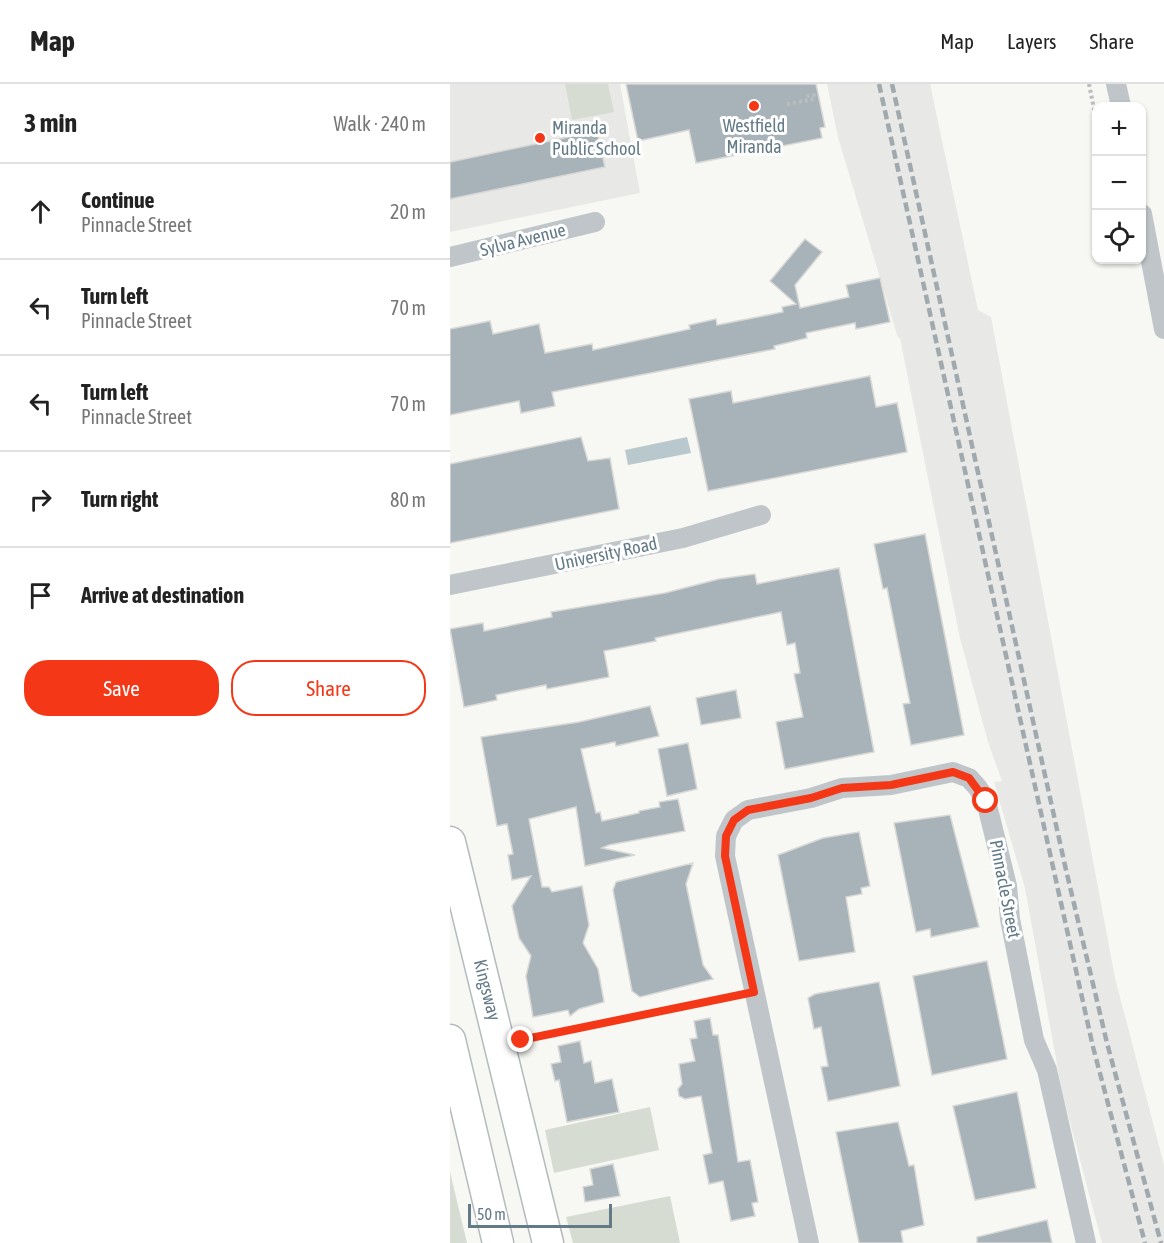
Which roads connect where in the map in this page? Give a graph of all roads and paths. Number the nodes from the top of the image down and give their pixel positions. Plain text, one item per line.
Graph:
1 (1089, 84) edge
2 (1116, 84) edge
3 (806, 96) dead end
4 (1093, 102) edge
5 (1120, 102) edge
6 (787, 104) dead end
7 (595, 222) dead end
8 (1146, 234) edge
9 (450, 257) edge
10 (1164, 329) edge
11 (761, 515) dead end
12 (450, 585) edge
13 (450, 842) edge
14 (754, 992) junction
15 (450, 1040) edge
16 (521, 1040) dead end
17 (498, 1243) edge
18 (548, 1243) edge
19 (809, 1243) edge
20 (1086, 1243) edge

1 - 4 path
2 - 5 street
3 - 6 path
7 - 9 street, Sylva Avenue
8 - 10 street
11 - 12 street, University Road
13 - 18 main road, Kingsway
14 - 16 path
14 - 19 street, Pinnacle Street
14 - 20 street, Pinnacle Street
15 - 17 main road

